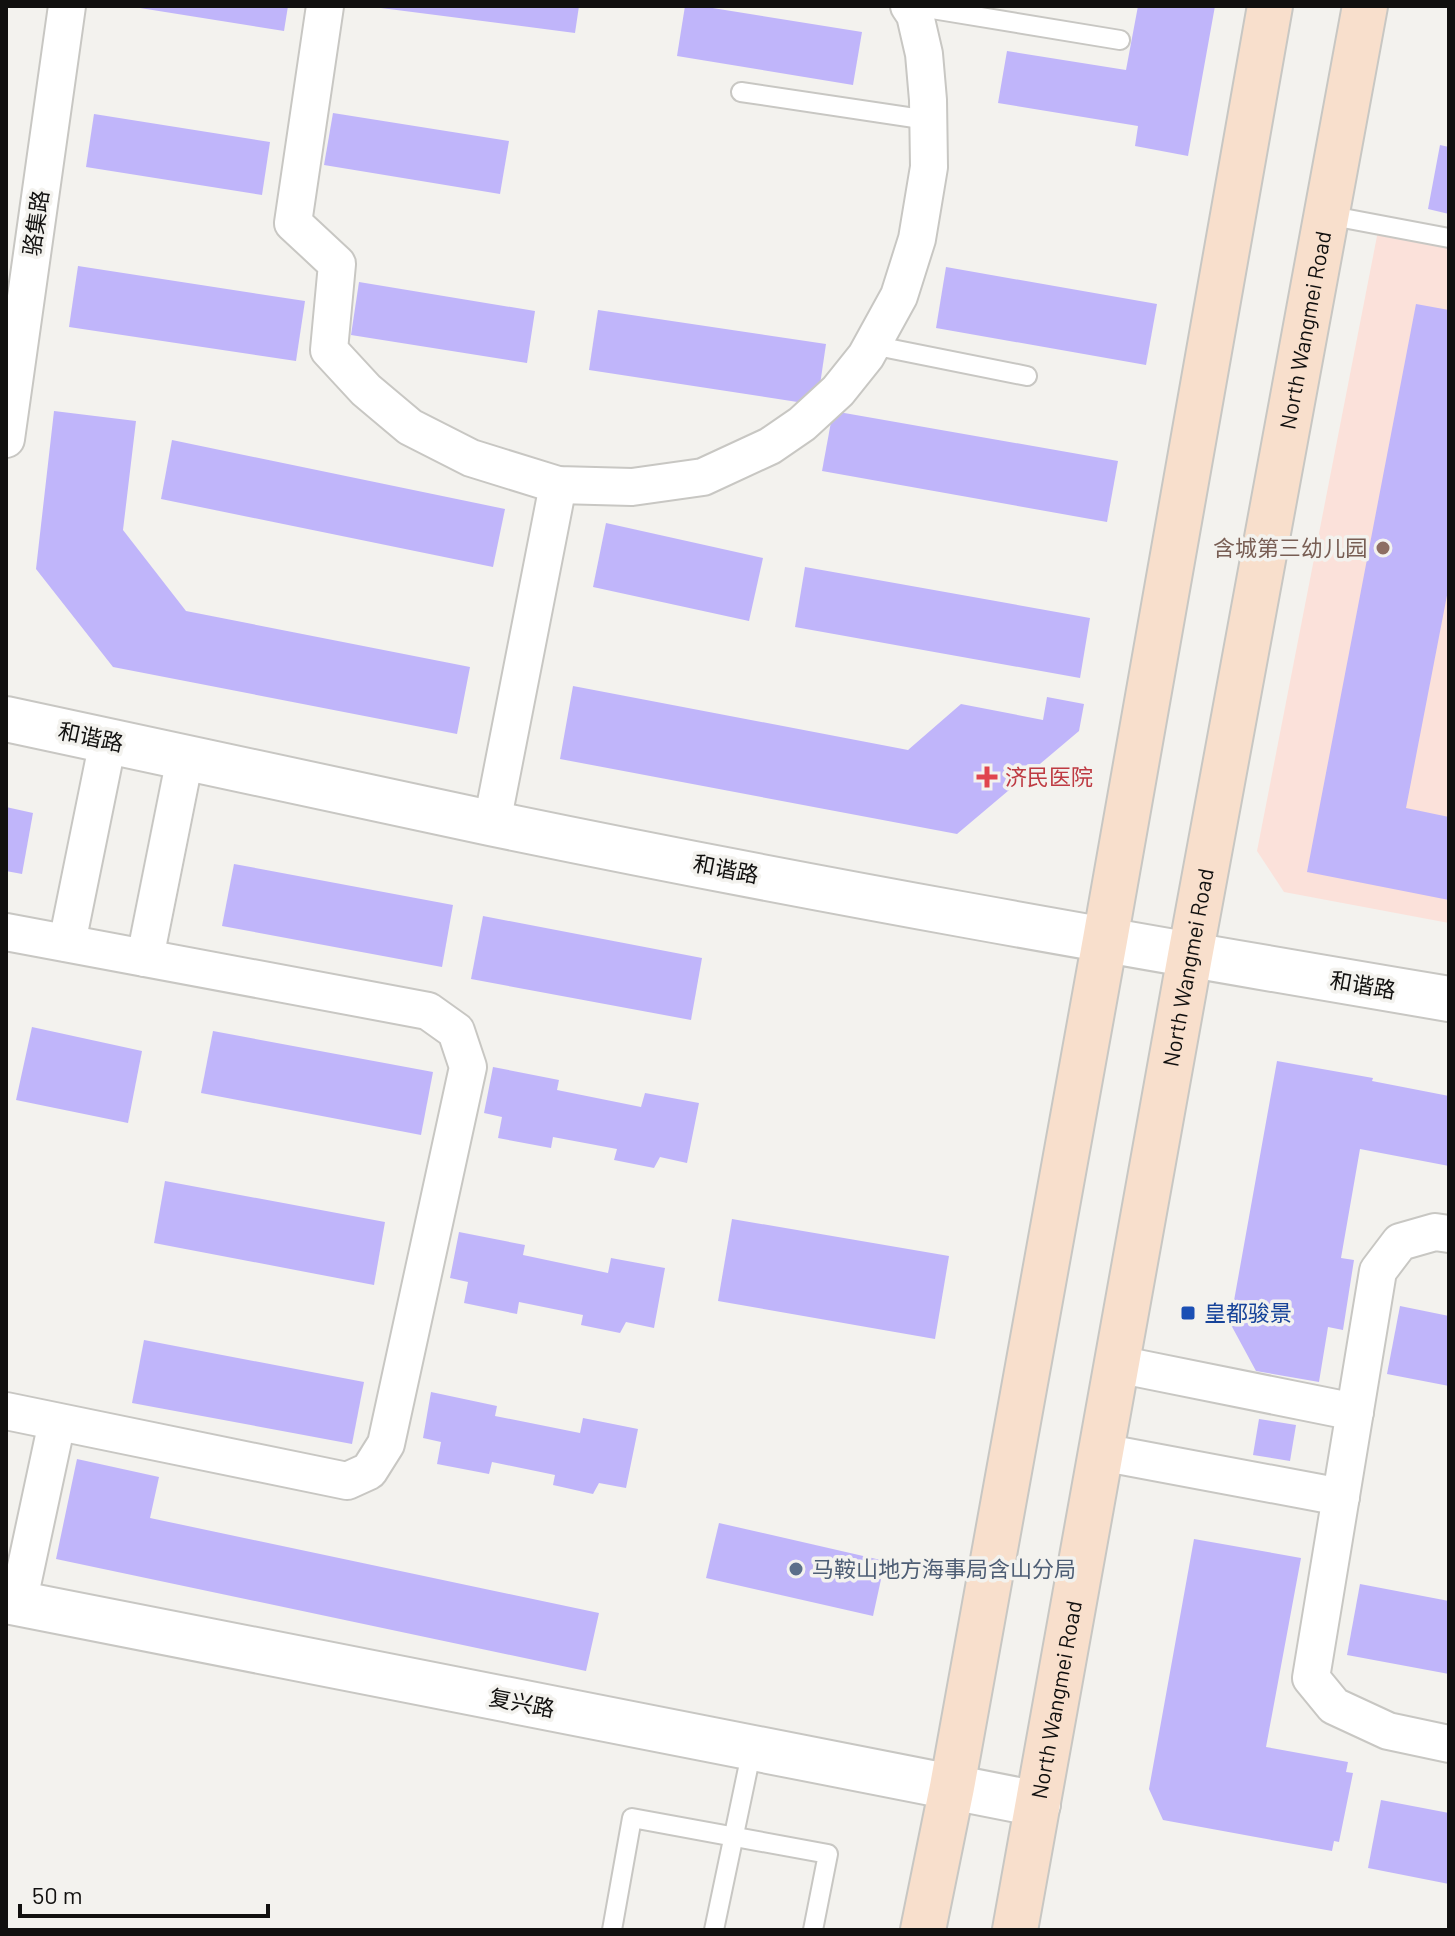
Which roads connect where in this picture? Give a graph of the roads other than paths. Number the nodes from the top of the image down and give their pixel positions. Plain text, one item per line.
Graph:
1 (67, 6) edge
2 (325, 6) edge
3 (911, 6) edge
4 (1270, 6) edge
5 (1365, 6) edge
6 (1120, 40) dead end
7 (741, 92) dead end
8 (928, 120) junction
9 (1327, 215) junction
10 (1449, 238) edge
11 (872, 345) junction
12 (1027, 376) dead end
13 (6, 439) edge
14 (558, 485) junction
15 (6, 719) edge
16 (108, 741) junction
17 (185, 758) junction
18 (492, 823) junction
19 (6, 932) edge
20 (1105, 940) junction
21 (67, 943) junction
22 (1190, 956) junction
23 (145, 958) junction
24 (1449, 999) edge
25 (1449, 1234) edge
26 (1117, 1364) junction
27 (6, 1411) edge
28 (1355, 1412) junction
29 (57, 1422) junction
30 (1101, 1452) junction
31 (1341, 1497) junction
32 (12, 1602) edge
33 (1449, 1744) edge
34 (752, 1749) junction
35 (952, 1787) junction
36 (1038, 1804) junction
37 (734, 1836) junction
38 (612, 1930) edge
39 (714, 1930) edge
40 (813, 1930) edge
41 (923, 1930) edge
42 (1015, 1930) edge

1 - 13 street, 骆集路
2 - 14 street
3 - 6 lane
3 - 8 street
4 - 20 main road
5 - 9 main road, North Wangmei Road
7 - 8 lane
8 - 11 street
9 - 10 lane
9 - 22 main road, North Wangmei Road
11 - 12 lane
11 - 14 street
14 - 18 street
15 - 16 street, 和谐路
16 - 17 street, 和谐路
16 - 21 street
17 - 18 street, 和谐路
17 - 23 street
18 - 20 street, 和谐路
19 - 21 street
20 - 22 street, 和谐路
20 - 35 main road
21 - 23 street
22 - 24 street, 和谐路
22 - 26 main road, North Wangmei Road
23 - 29 street
25 - 28 street
26 - 28 street
26 - 30 main road, North Wangmei Road
27 - 29 street
28 - 31 street
29 - 32 street
30 - 31 street
30 - 36 main road, North Wangmei Road
31 - 33 street
32 - 34 street, 复兴路
34 - 35 street, 复兴路
34 - 37 lane
35 - 36 street, 复兴路
35 - 41 main road
36 - 42 main road, North Wangmei Road
37 - 38 lane
37 - 39 lane
37 - 40 lane

